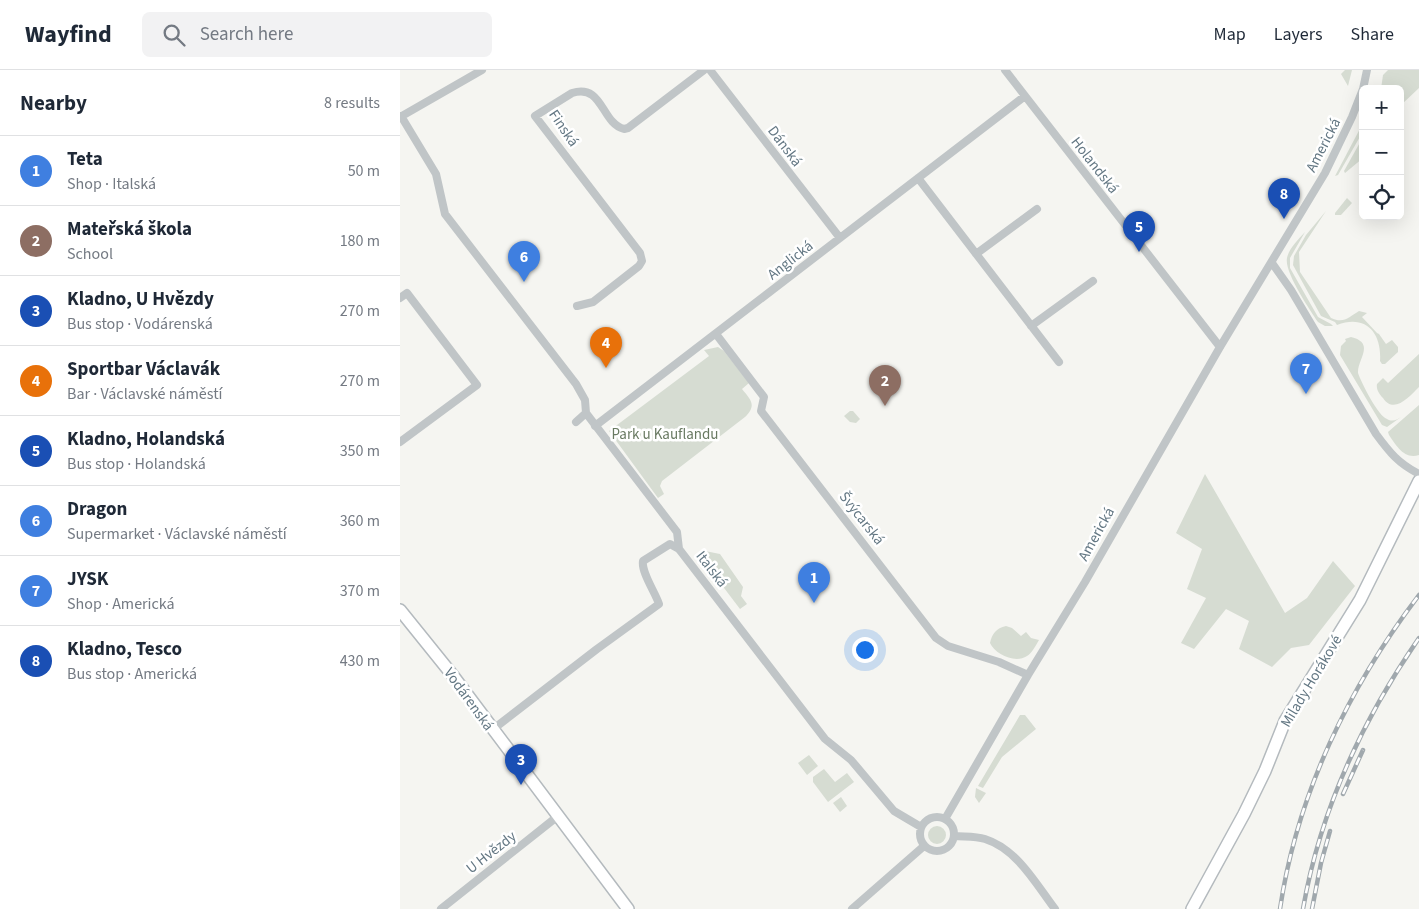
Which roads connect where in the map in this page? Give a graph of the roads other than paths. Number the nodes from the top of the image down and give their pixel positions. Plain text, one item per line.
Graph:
1 (482, 70) edge
2 (704, 70) edge
3 (710, 70) edge
4 (1005, 70) edge
5 (1367, 70) edge
6 (1364, 85) edge
7 (1024, 96) junction
8 (1359, 99) edge
9 (401, 117) edge
10 (918, 178) junction
11 (1037, 209) dead end
12 (840, 238) junction
13 (976, 254) junction
14 (1272, 263) junction
15 (1093, 280) dead end
16 (400, 298) edge
17 (577, 306) dead end
18 (1031, 326) junction
19 (716, 334) junction
20 (1220, 347) junction
21 (1059, 362) dead end
22 (586, 412) junction
23 (576, 422) dead end
24 (595, 426) junction
25 (403, 440) edge
26 (1419, 474) edge
27 (1419, 481) edge
28 (679, 549) junction
29 (400, 610) edge
30 (1028, 675) junction
31 (492, 730) junction
32 (558, 816) junction
33 (945, 819) junction
34 (921, 827) junction
35 (954, 836) junction
36 (924, 846) junction
37 (441, 909) edge
38 (628, 909) edge
39 (852, 909) edge
40 (1055, 909) edge
41 (1192, 909) edge

1 - 9 street
2 - 17 street, Finská
3 - 12 street, Dánská
4 - 7 street, Holandská
5 - 6 street, Americká
7 - 10 street, Anglická
7 - 20 street, Holandská
8 - 14 street, Americká
9 - 22 street
10 - 12 street, Anglická
10 - 13 street
11 - 13 street
12 - 19 street, Anglická
13 - 18 street
14 - 20 street, Americká
14 - 26 street
15 - 18 street
16 - 25 street
18 - 21 street
19 - 24 street, Anglická
19 - 30 street, Švýcarská
20 - 30 street, Americká
22 - 23 street
22 - 24 street
24 - 28 street
27 - 41 street, Milady Horákové
28 - 31 street, Italská
28 - 34 street, Italská
29 - 31 street, Vodárenská
30 - 33 street, Americká
31 - 32 street, Vodárenská
32 - 37 street, U Hvězdy
32 - 38 street, Vodárenská
33 - 34 street
33 - 35 street
34 - 36 street
35 - 36 street
35 - 40 street
36 - 39 street

